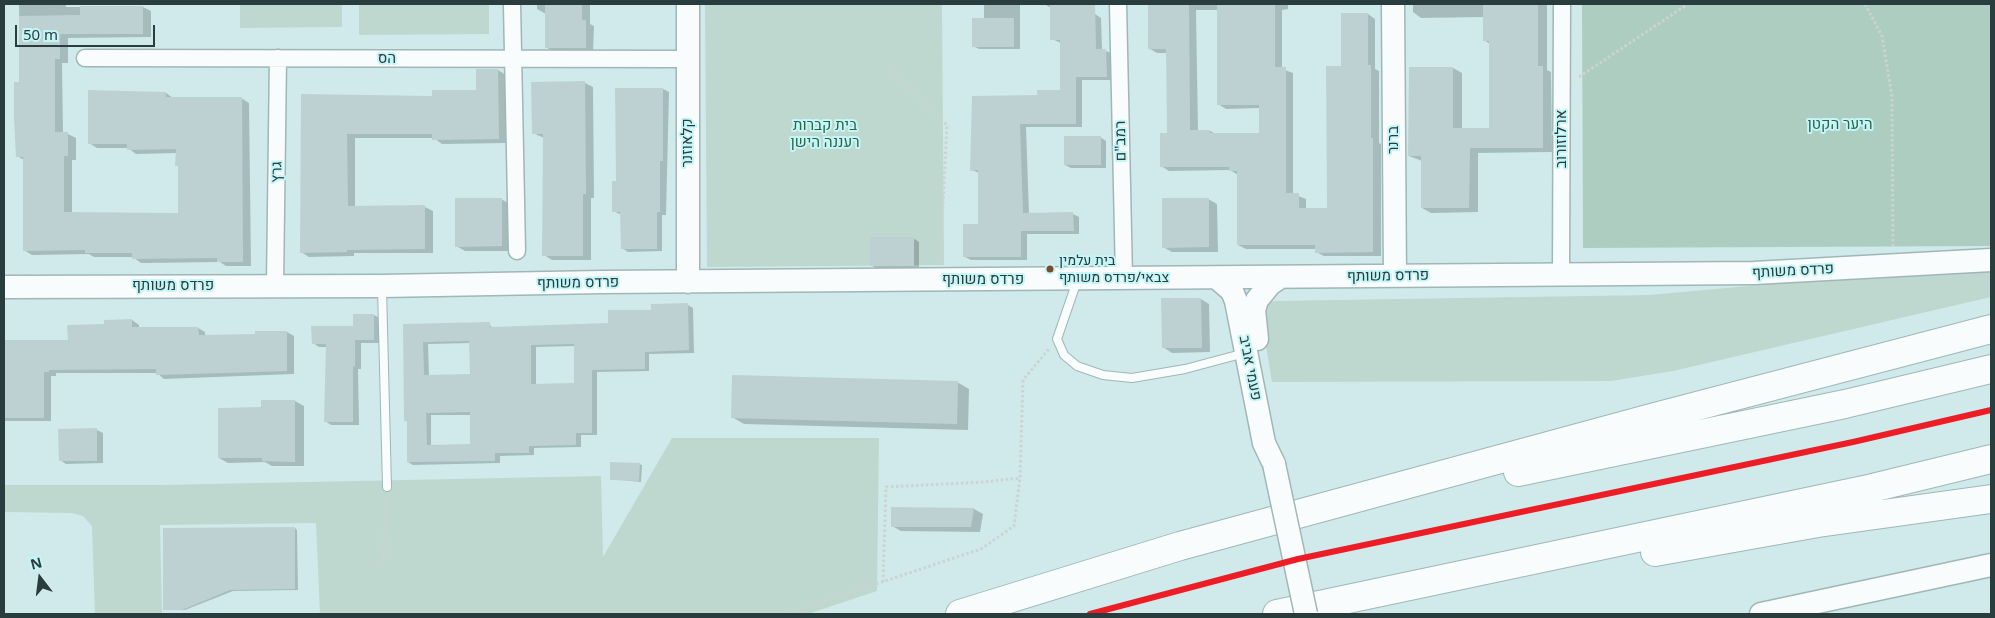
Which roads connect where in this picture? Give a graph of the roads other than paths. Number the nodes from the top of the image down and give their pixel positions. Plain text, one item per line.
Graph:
1 (512, 4) edge
2 (688, 4) edge
3 (1118, 4) edge
4 (1393, 4) edge
5 (1562, 4) edge
6 (85, 58) dead end
7 (278, 58) junction
8 (512, 59) junction
9 (688, 59) junction
10 (517, 251) dead end
11 (1991, 260) edge
12 (1561, 275) junction
13 (1395, 276) junction
14 (1124, 278) junction
15 (1217, 278) junction
16 (1279, 278) junction
17 (1078, 279) junction
18 (688, 282) junction
19 (276, 285) junction
20 (382, 286) junction
21 (4, 287) edge
22 (1991, 329) edge
23 (1247, 353) junction
24 (1991, 369) edge
25 (1991, 460) edge
26 (1274, 464) junction
27 (387, 487) road end
28 (1991, 499) edge
29 (1236, 531) junction
30 (1991, 565) edge
31 (960, 614) edge
32 (1277, 614) edge
33 (1305, 614) edge
34 (1761, 614) edge

1 - 8 street
2 - 9 street, קלאוזנר
3 - 14 street, רמב"ם
4 - 13 street, ברנר
5 - 12 street, ארלוזורוב
6 - 7 street, הס
7 - 8 street, הס
7 - 19 street, גרץ
8 - 9 street, הס
8 - 10 street
9 - 18 street, קלאוזנר
11 - 12 street, פרדס משותף
12 - 13 street, פרדס משותף
13 - 16 street, פרדס משותף
14 - 15 street, פרדס משותף
14 - 17 street, פרדס משותף
15 - 16 street, פרדס משותף
15 - 23 street, פעמי אביב
16 - 26 street, פעמי אביב
17 - 18 street, פרדס משותף
17 - 23 lane
18 - 20 street, פרדס משותף
19 - 20 street, פרדס משותף
19 - 21 street, פרדס משותף
20 - 27 lane
22 - 29 highway
23 - 26 street, פעמי אביב
24 - 29 highway
25 - 32 highway
26 - 33 street, פעמי אביב, bridge
28 - 33 highway
29 - 31 highway
30 - 34 street

